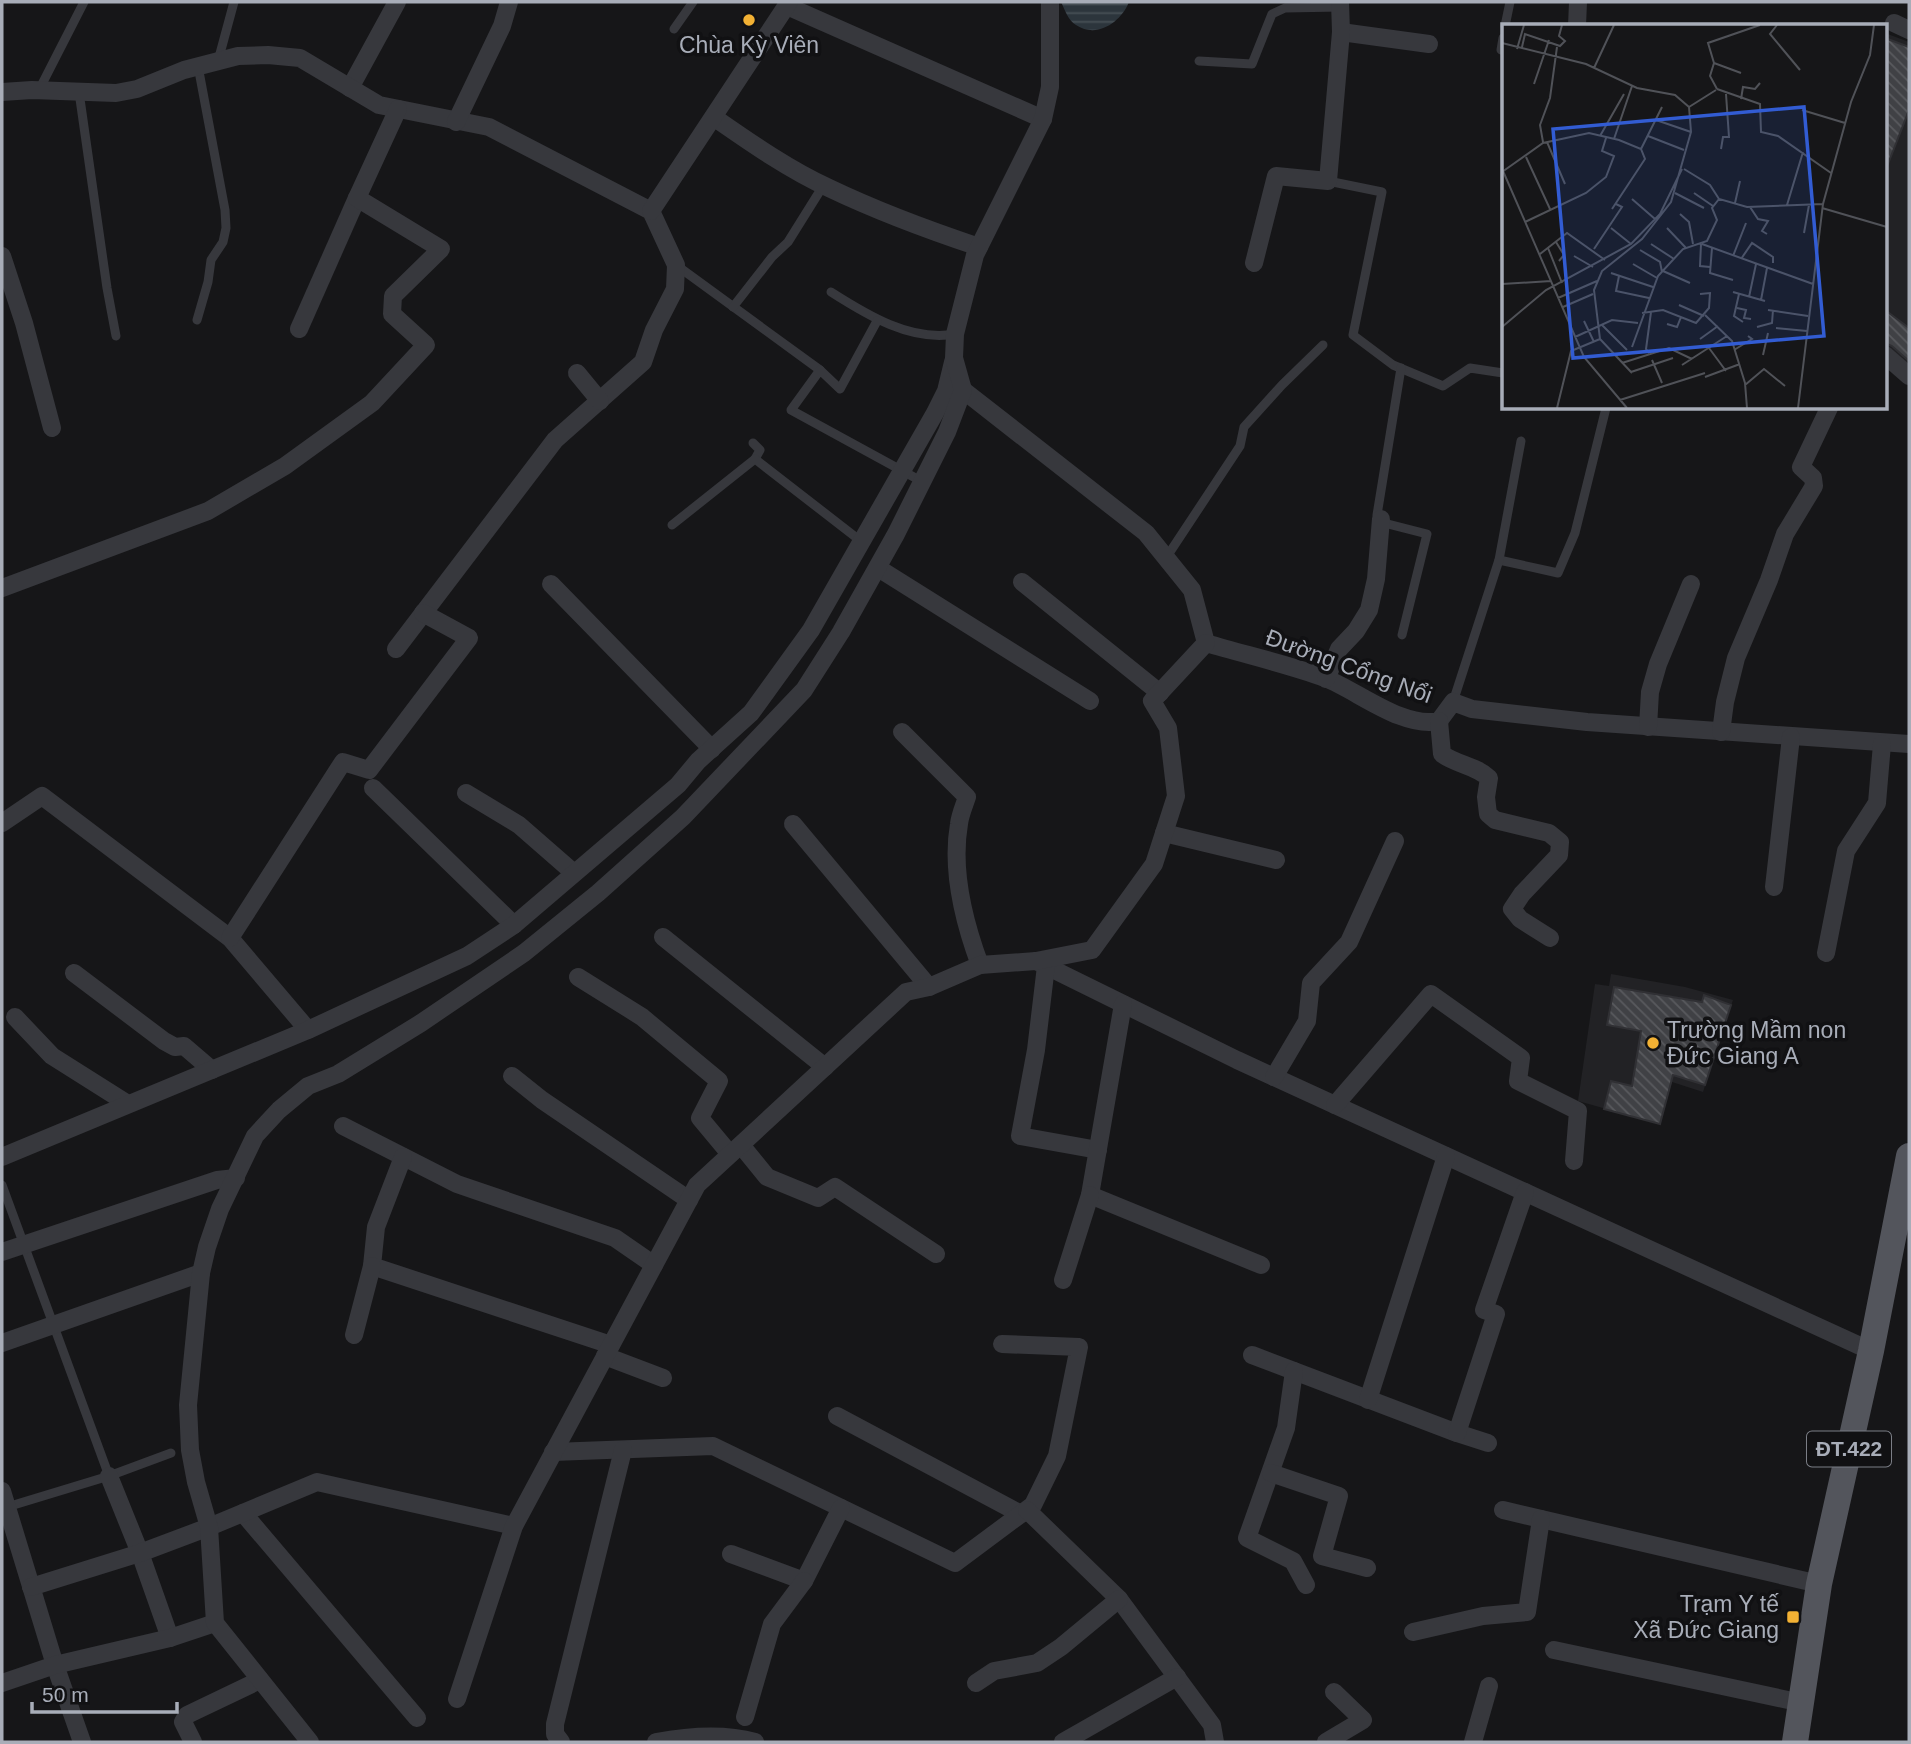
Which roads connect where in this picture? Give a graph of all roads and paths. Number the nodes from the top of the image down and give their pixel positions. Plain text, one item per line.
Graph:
1 (83, 2) edge
2 (234, 2) edge
3 (397, 2) edge
4 (509, 2) edge
5 (693, 2) edge
6 (1049, 2) edge
7 (1510, 2) edge
8 (1578, 2) edge
9 (788, 4) edge
10 (1340, 4) edge
11 (1505, 24) edge
12 (1577, 24) edge
13 (674, 29) dead end
14 (1341, 32) junction
15 (1429, 44) dead end
16 (1502, 44) edge
17 (1501, 50) dead end
18 (218, 61) junction
19 (1199, 61) dead end
20 (198, 66) junction
21 (350, 88) junction
22 (39, 90) junction
23 (2, 92) edge
24 (79, 92) junction
25 (398, 109) junction
26 (715, 118) junction
27 (1043, 119) junction
28 (456, 122) junction
29 (1328, 181) junction
30 (823, 186) junction
31 (357, 198) junction
32 (651, 211) junction
33 (979, 247) junction
34 (2, 256) edge
35 (1254, 263) dead end
36 (676, 265) junction
37 (831, 292) dead end
38 (733, 307) junction
39 (197, 320) dead end
40 (877, 321) junction
41 (299, 329) dead end
42 (955, 334) junction
43 (117, 336) dead end
44 (1323, 345) dead end
45 (1886, 356) edge
46 (954, 358) junction
47 (1401, 368) junction
48 (820, 370) junction
49 (577, 373) dead end
50 (1502, 373) edge
51 (1909, 376) edge
52 (963, 390) junction
53 (600, 401) junction
54 (1606, 410) edge
55 (1828, 410) edge
56 (52, 428) dead end
57 (1521, 441) dead end
58 (753, 443) dead end
59 (755, 459) junction
60 (902, 470) junction
61 (921, 481) junction
62 (1381, 519) junction
63 (672, 525) dead end
64 (862, 541) junction
65 (1166, 558) junction
66 (1499, 560) junction
67 (878, 569) junction
68 (1022, 582) dead end
69 (551, 584) dead end
70 (1691, 584) dead end
71 (2, 588) edge
72 (423, 613) junction
73 (1402, 635) dead end
74 (1206, 643) junction
75 (396, 649) dead end
76 (1326, 679) junction
77 (1160, 693) junction
78 (1090, 701) dead end
79 (1453, 702) junction
80 (1438, 721) junction
81 (1648, 727) junction
82 (902, 732) dead end
83 (1721, 732) junction
84 (1791, 737) junction
85 (1882, 744) junction
86 (1909, 744) edge
87 (712, 749) junction
88 (373, 788) dead end
89 (466, 793) dead end
90 (2, 823) edge
91 (793, 824) dead end
92 (1164, 833) junction
93 (1395, 841) dead end
94 (1276, 860) dead end
95 (574, 873) junction
96 (1774, 887) dead end
97 (514, 925) junction
98 (663, 937) dead end
99 (230, 938) junction
100 (1550, 938) dead end
101 (1826, 953) dead end
102 (1041, 964) junction
103 (980, 965) junction
104 (74, 973) dead end
105 (578, 976) dead end
106 (929, 987) junction
107 (1123, 1004) junction
108 (15, 1017) dead end
109 (308, 1030) junction
110 (825, 1067) junction
111 (212, 1070) junction
112 (512, 1076) dead end
113 (1274, 1077) junction
114 (128, 1104) junction
115 (1335, 1105) junction
116 (343, 1126) dead end
117 (735, 1149) junction
118 (1098, 1150) junction
119 (1446, 1156) junction
120 (1909, 1156) edge
121 (2, 1157) edge
122 (403, 1157) junction
123 (1574, 1161) dead end
124 (236, 1178) junction
125 (2, 1185) edge
126 (1525, 1192) junction
127 (1090, 1195) junction
128 (689, 1200) junction
129 (23, 1244) junction
130 (2, 1252) edge
131 (936, 1254) dead end
132 (654, 1265) junction
133 (1261, 1265) dead end
134 (372, 1266) junction
135 (201, 1273) junction
136 (1063, 1280) dead end
137 (55, 1326) junction
138 (354, 1335) dead end
139 (2, 1343) edge
140 (1002, 1344) dead end
141 (608, 1351) junction
142 (1871, 1351) junction
143 (1252, 1355) dead end
144 (1294, 1371) junction
145 (663, 1378) dead end
146 (1368, 1400) junction
147 (837, 1416) dead end
148 (1457, 1433) junction
149 (1488, 1443) dead end
150 (623, 1450) junction
151 (553, 1452) junction
152 (171, 1454) dead end
153 (1270, 1473) junction
154 (109, 1476) junction
155 (4, 1499) edge
156 (841, 1508) junction
157 (1503, 1510) dead end
158 (1024, 1512) junction
159 (243, 1513) junction
160 (1541, 1518) junction
161 (513, 1526) junction
162 (209, 1527) junction
163 (140, 1553) junction
164 (731, 1554) dead end
165 (1367, 1567) dead end
166 (804, 1581) junction
167 (1819, 1584) junction
168 (1306, 1585) dead end
169 (31, 1587) junction
170 (1119, 1599) junction
171 (215, 1623) junction
172 (1413, 1632) dead end
173 (170, 1638) junction
174 (1554, 1650) dead end
175 (55, 1665) junction
176 (1177, 1677) junction
177 (260, 1679) junction
178 (2, 1683) edge
179 (976, 1683) dead end
180 (1489, 1686) dead end
181 (1334, 1692) dead end
182 (457, 1699) dead end
183 (1802, 1703) junction
184 (745, 1717) dead end
185 (417, 1718) dead end
186 (82, 1742) edge
187 (193, 1742) edge
188 (310, 1742) edge
189 (561, 1742) edge
190 (656, 1742) edge
191 (755, 1742) edge
192 (1063, 1742) edge
193 (1215, 1742) edge
194 (1326, 1742) edge
195 (1473, 1742) edge
196 (1794, 1742) edge

1 - 22 lane
2 - 18 lane
3 - 21 street
4 - 28 street
5 - 13 lane
6 - 27 street
7 - 11 lane
8 - 12 street
9 - 26 street
9 - 27 street
10 - 14 street
10 - 19 lane
14 - 15 street
14 - 29 street
16 - 17 lane
18 - 20 street
18 - 21 street
20 - 24 street
20 - 39 lane
21 - 25 street
22 - 23 street
22 - 24 street
24 - 43 lane
25 - 28 street
25 - 31 street
26 - 30 street
26 - 32 street
27 - 33 street
28 - 32 street
29 - 35 street
29 - 47 lane
30 - 33 street
30 - 38 lane
31 - 41 street
31 - 71 street
32 - 36 street
33 - 42 street
34 - 56 street
36 - 38 lane
36 - 53 street
37 - 40 lane
38 - 48 lane
40 - 42 lane
40 - 48 lane
42 - 46 street
44 - 65 lane
45 - 51 street
46 - 52 street
46 - 60 street
47 - 50 lane
47 - 62 lane
48 - 60 lane
49 - 53 street
52 - 61 street
52 - 65 street
53 - 72 street
54 - 66 lane
55 - 83 street
57 - 66 lane
58 - 59 lane
59 - 63 lane
59 - 64 lane
60 - 61 lane
60 - 64 street
61 - 67 street
62 - 73 lane
62 - 76 street
64 - 87 street
65 - 74 street
66 - 79 lane
67 - 78 street
67 - 124 street
68 - 77 street
69 - 87 street
70 - 81 street
72 - 75 street
72 - 99 street
74 - 76 street, Đường Cổng Nổi
74 - 77 street
76 - 80 street, Đường Cổng Nổi
77 - 92 street
79 - 80 street, Đường Cổng Nổi
79 - 81 street, Đường Cổng Nổi
80 - 100 street
81 - 83 street, Đường Cổng Nổi
82 - 103 street
83 - 84 street, Đường Cổng Nổi
84 - 85 street, Đường Cổng Nổi
84 - 96 street
85 - 86 street, Đường Cổng Nổi
85 - 101 street
87 - 95 street
88 - 97 street
89 - 95 street
90 - 99 street
91 - 106 street
92 - 94 street
92 - 102 street
93 - 113 street
95 - 97 street
97 - 109 street
98 - 110 street
99 - 109 street
102 - 103 street
102 - 107 street
102 - 118 street
103 - 106 street
104 - 111 street
105 - 117 street
106 - 110 street
107 - 113 street
107 - 118 street
108 - 114 street
109 - 111 street
110 - 117 street
111 - 114 street
112 - 128 street
113 - 115 street
114 - 121 street
115 - 119 street
115 - 123 street
116 - 122 street
117 - 128 street
117 - 131 street
118 - 127 street
119 - 126 street
119 - 146 street
120 - 142 main road, ĐT.422
122 - 132 street
122 - 134 street
124 - 129 street
124 - 135 street
125 - 129 lane
126 - 142 street
126 - 148 street
127 - 133 street
127 - 136 street
128 - 132 street
129 - 130 street
129 - 137 lane
132 - 141 street
134 - 138 street
134 - 141 street
135 - 137 street
135 - 162 street
137 - 139 street
137 - 154 lane
140 - 158 street
141 - 145 street
141 - 151 street
142 - 167 main road, ĐT.422
143 - 144 street
144 - 146 street
144 - 153 street
146 - 148 street
147 - 158 street
148 - 149 street
150 - 151 street
150 - 156 street
150 - 189 street
151 - 161 street
152 - 154 lane
153 - 165 street
153 - 168 street
154 - 155 lane
154 - 163 street
155 - 169 street
156 - 158 street
156 - 166 street
157 - 160 street
158 - 170 street
159 - 161 street
159 - 162 street
159 - 185 street
160 - 167 street
160 - 172 street
161 - 182 street
162 - 163 street
162 - 171 street
163 - 169 street
163 - 173 street
164 - 166 street
166 - 184 street
167 - 183 main road, ĐT.422
169 - 175 street
170 - 176 street
170 - 179 street
171 - 173 street
171 - 177 street
173 - 175 street
174 - 183 street
175 - 178 street
175 - 186 street
176 - 192 street
176 - 193 street
177 - 187 street
177 - 188 street
180 - 195 street
181 - 194 street
183 - 196 main road, ĐT.422
190 - 191 street

